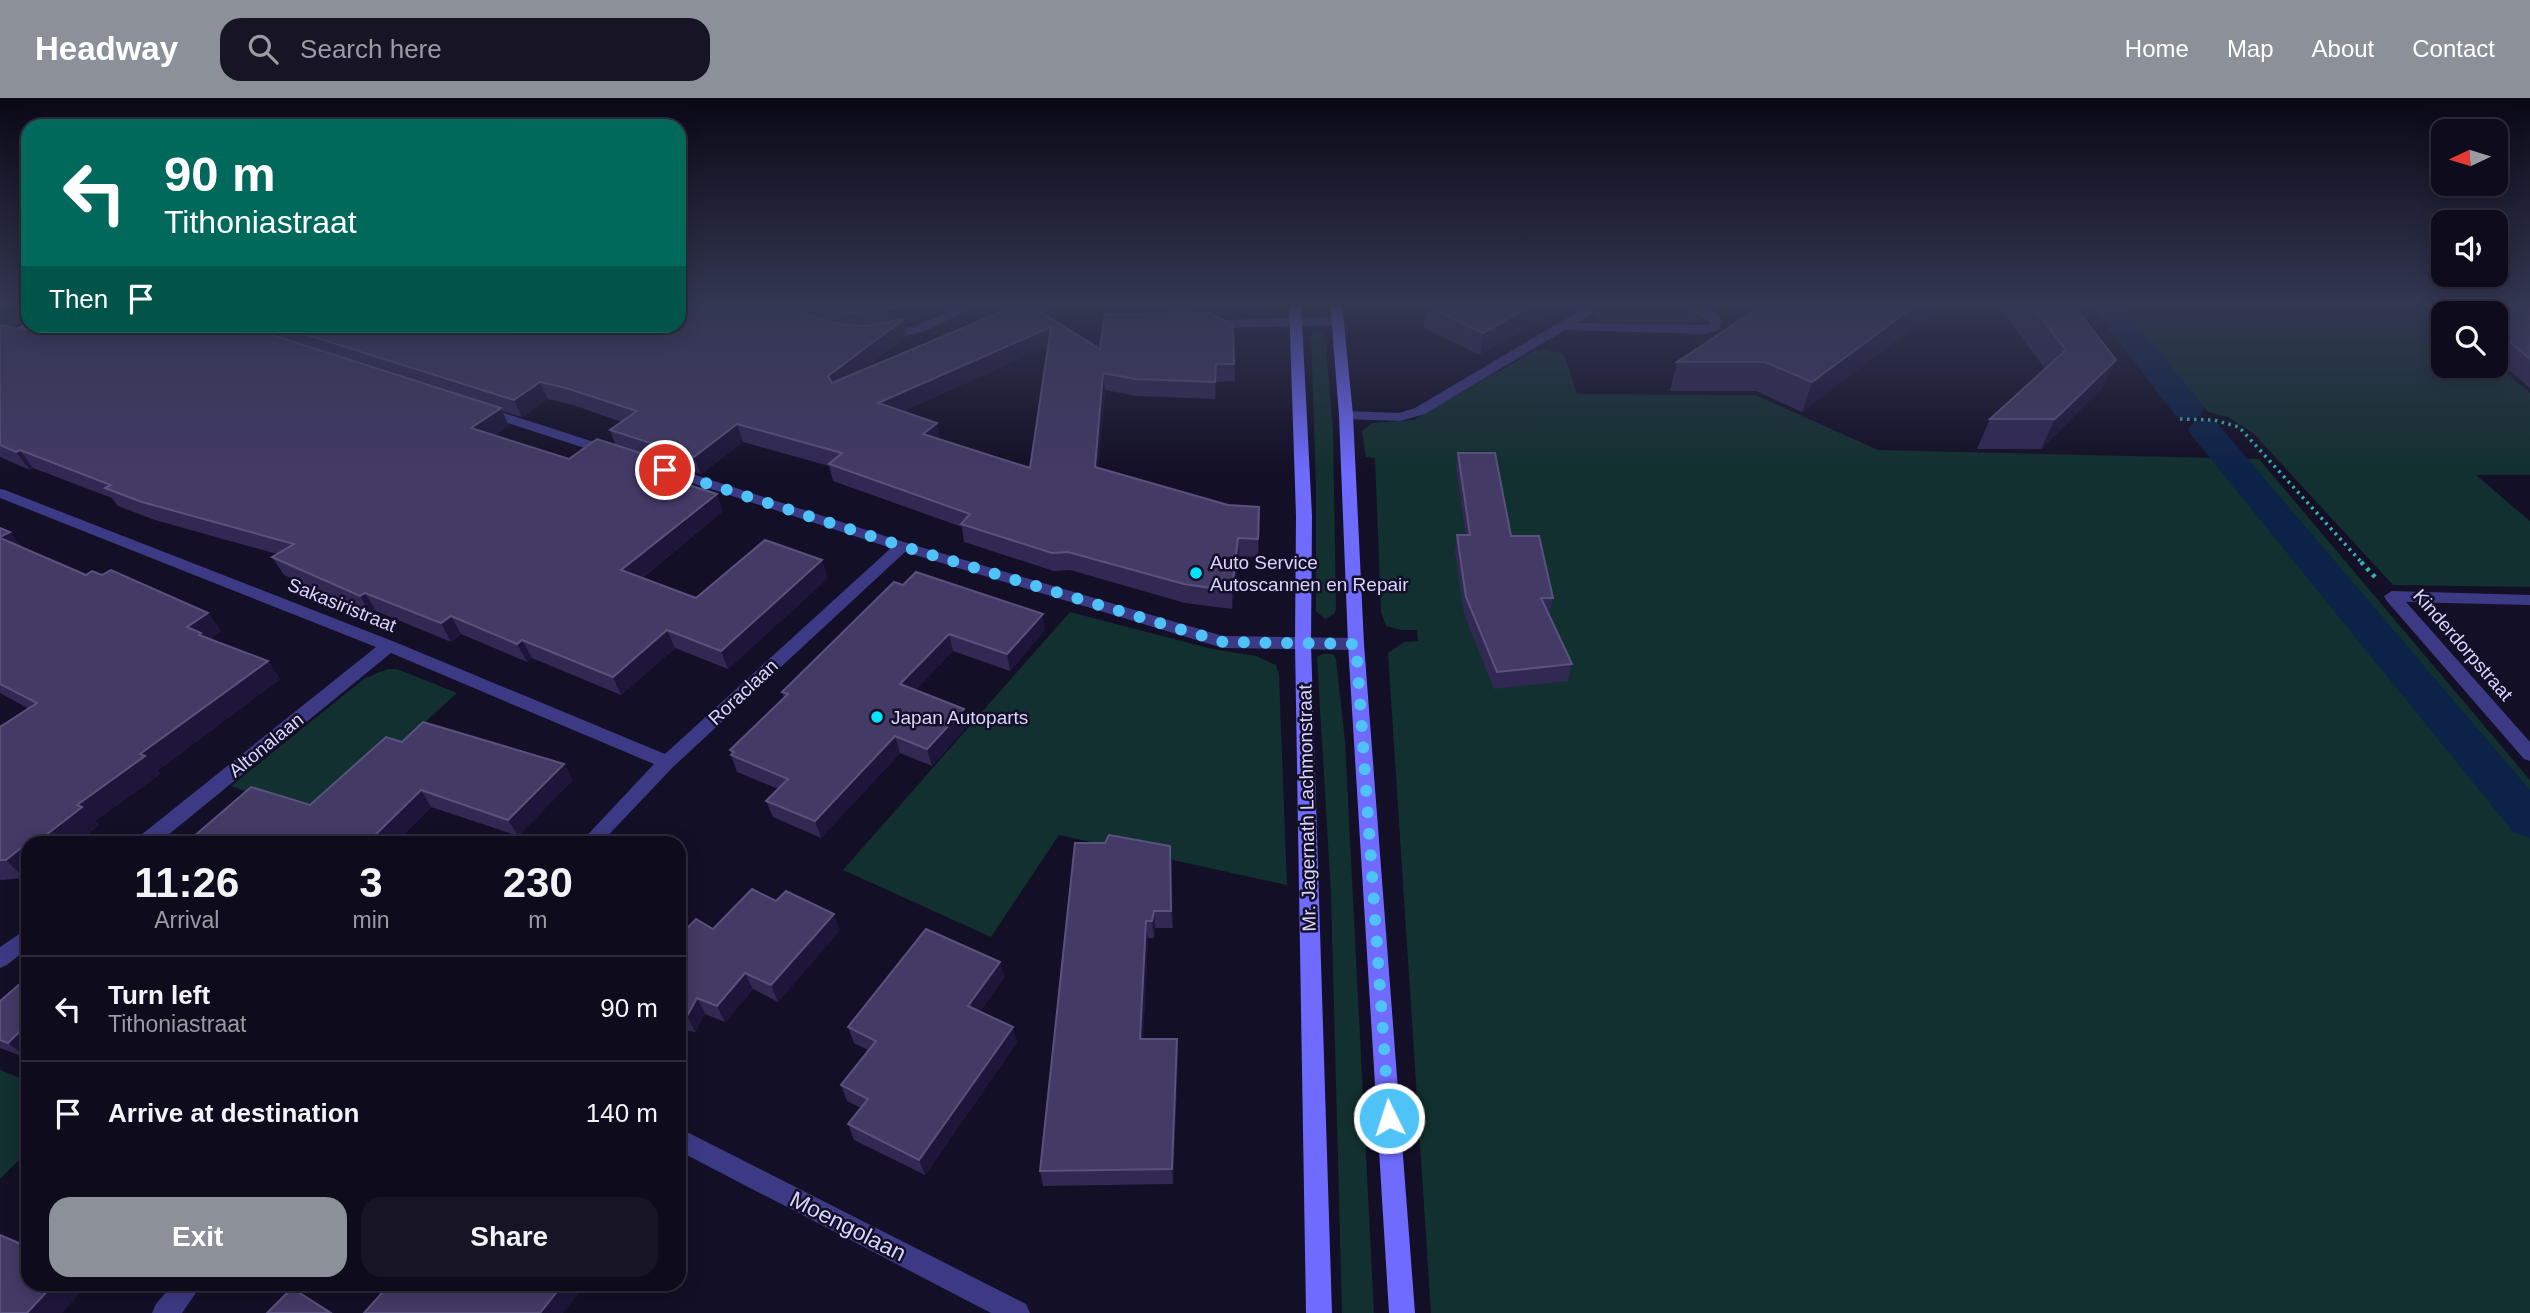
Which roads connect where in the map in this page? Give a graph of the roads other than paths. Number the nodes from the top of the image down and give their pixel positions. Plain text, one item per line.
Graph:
1 (1298, 359) edge
2 (1341, 359) edge
3 (1508, 359) edge
4 (468, 406) edge
5 (1346, 415) junction
6 (626, 457) edge
7 (652, 465) edge
8 (0, 493) edge
9 (902, 546) junction
10 (2530, 600) edge
11 (1303, 644) junction
12 (1356, 644) junction
13 (389, 646) junction
14 (2530, 754) edge
15 (667, 762) junction
16 (153, 836) edge
17 (596, 836) edge
18 (21, 942) edge
19 (0, 958) edge
20 (686, 1143) edge
21 (184, 1291) edge
22 (165, 1313) edge
23 (1017, 1313) edge
24 (1319, 1313) edge
25 (1402, 1313) edge

1 - 11 main road, Mr. Jagernath Lachmonstraat
2 - 5 main road
3 - 5 street
4 - 6 street
5 - 12 main road
7 - 9 street
8 - 13 street, Sakasiristraat
9 - 11 street
9 - 15 street, Roraclaan
10 - 14 street, Kinderdorpstraat
11 - 12 street
11 - 24 main road, Mr. Jagernath Lachmonstraat
12 - 25 main road
13 - 15 street, Sakasiristraat
13 - 16 street, Altonalaan
15 - 17 street, Roraclaan
18 - 19 street
20 - 23 street, Moengolaan
21 - 22 street

